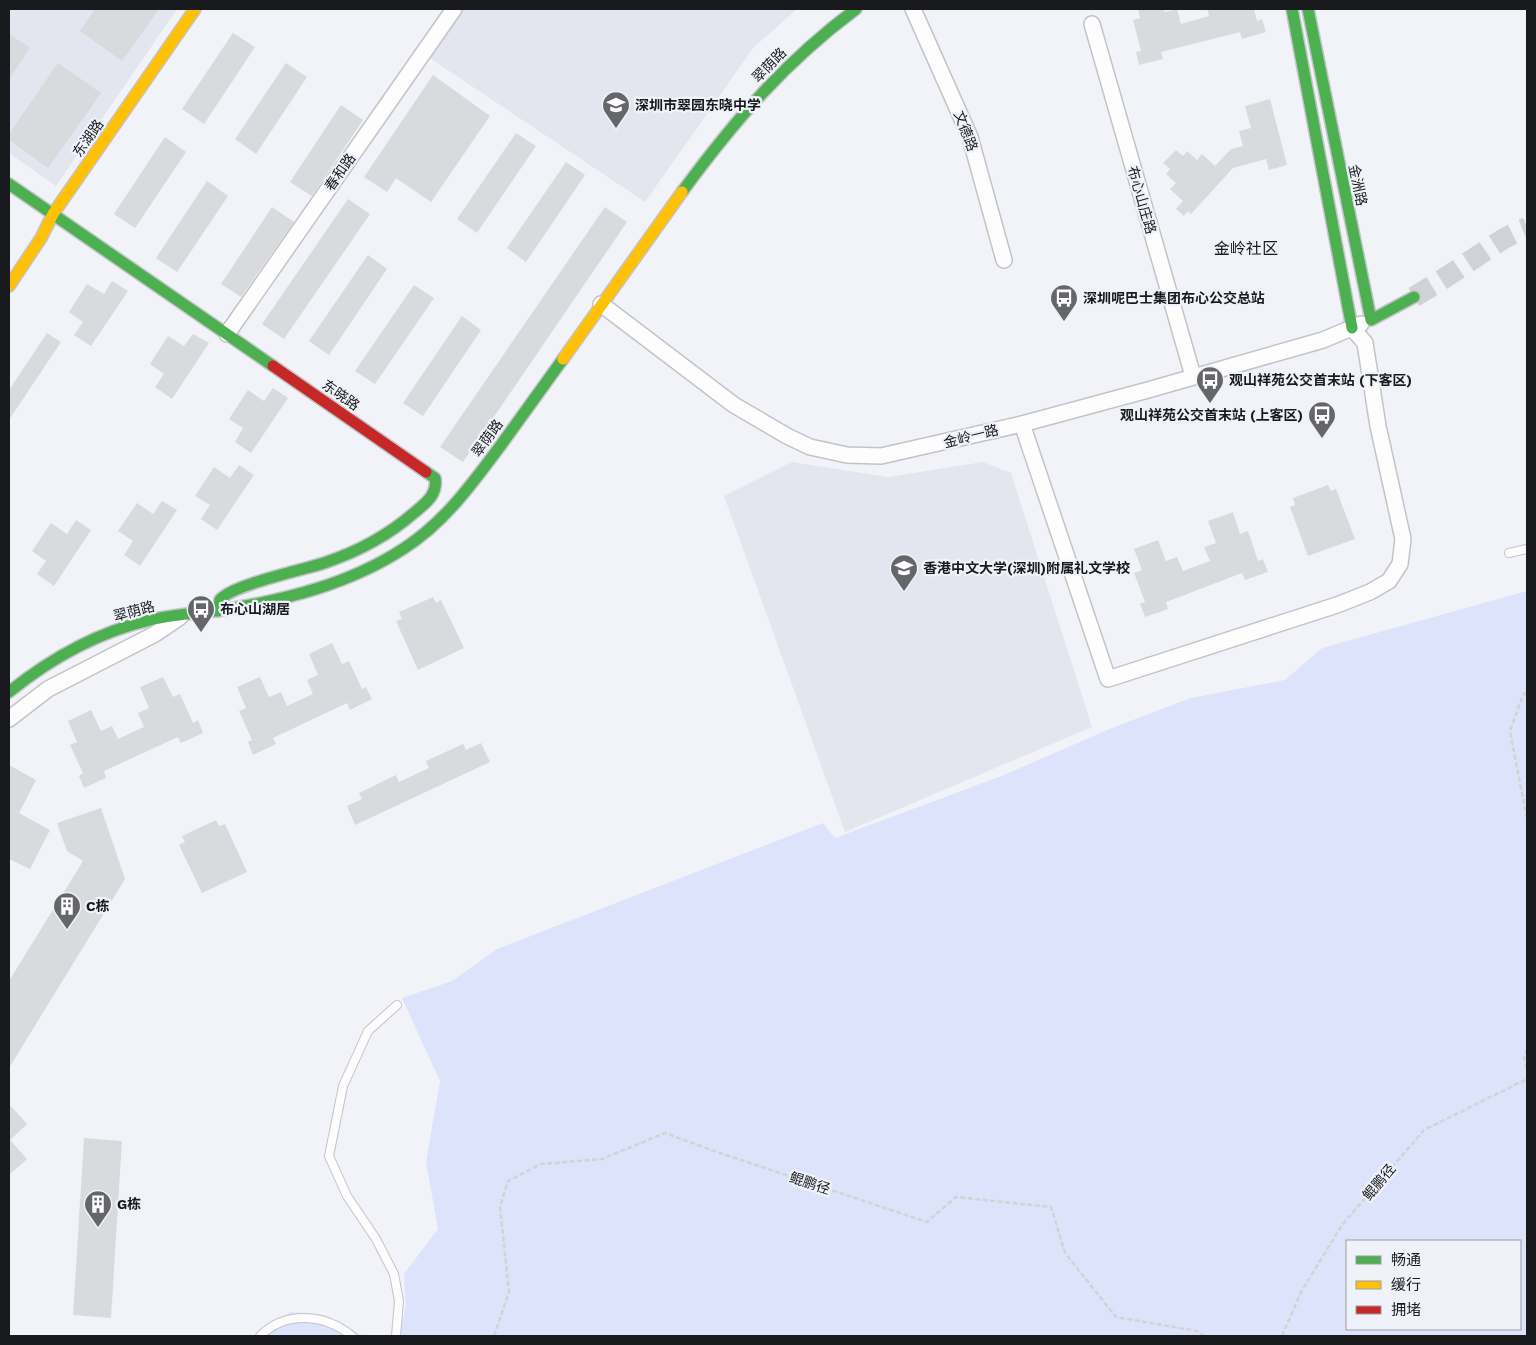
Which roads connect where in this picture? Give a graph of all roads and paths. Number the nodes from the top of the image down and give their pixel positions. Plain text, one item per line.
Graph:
1 (195, 9) edge
2 (454, 9) edge
3 (856, 9) edge
4 (913, 9) edge
5 (1292, 9) edge
6 (1308, 9) edge
7 (1092, 24) dead end
8 (9, 184) edge
9 (53, 214) junction
10 (1004, 260) dead end
11 (9, 286) edge
12 (1414, 297) tunnel mouth
13 (601, 304) junction
14 (1371, 320) junction
15 (1352, 328) junction
16 (227, 334) junction
17 (1365, 343) junction
18 (1193, 376) junction
19 (1022, 424) junction
20 (1527, 549) edge
21 (1509, 553) dead end
22 (218, 611) junction
23 (184, 615) junction
24 (9, 692) edge
25 (1527, 692) edge
26 (9, 719) edge
27 (1527, 819) edge
28 (397, 1005) dead end
29 (1527, 1049) edge
30 (1527, 1068) edge
31 (1527, 1079) edge
32 (260, 1336) edge
33 (352, 1336) edge
34 (396, 1336) edge
35 (494, 1336) edge
36 (1204, 1336) edge
37 (1282, 1336) edge

1 - 9 street, 东湖路
2 - 16 street, 春和路
3 - 13 street, 翠荫路
4 - 10 street, 文德路
5 - 15 street
6 - 14 street, 金洲路
7 - 18 street, 布心山庄路
8 - 9 street, 东晓路
9 - 11 street, 东湖路
9 - 16 street, 东晓路
12 - 14 street
13 - 19 street, 金岭一路
13 - 22 street, 翠荫路
14 - 15 street, 金岭一路
14 - 17 street
15 - 17 street
15 - 18 street, 金岭一路
16 - 22 street, 东晓路
17 - 19 street
18 - 19 street, 金岭一路
20 - 21 lane
22 - 23 street, 翠荫路
23 - 24 street, 翠荫路
23 - 26 street
25 - 27 path
28 - 34 lane
29 - 30 path
31 - 37 path, 鲲鹏径
32 - 33 lane
35 - 36 path, 鲲鹏径

